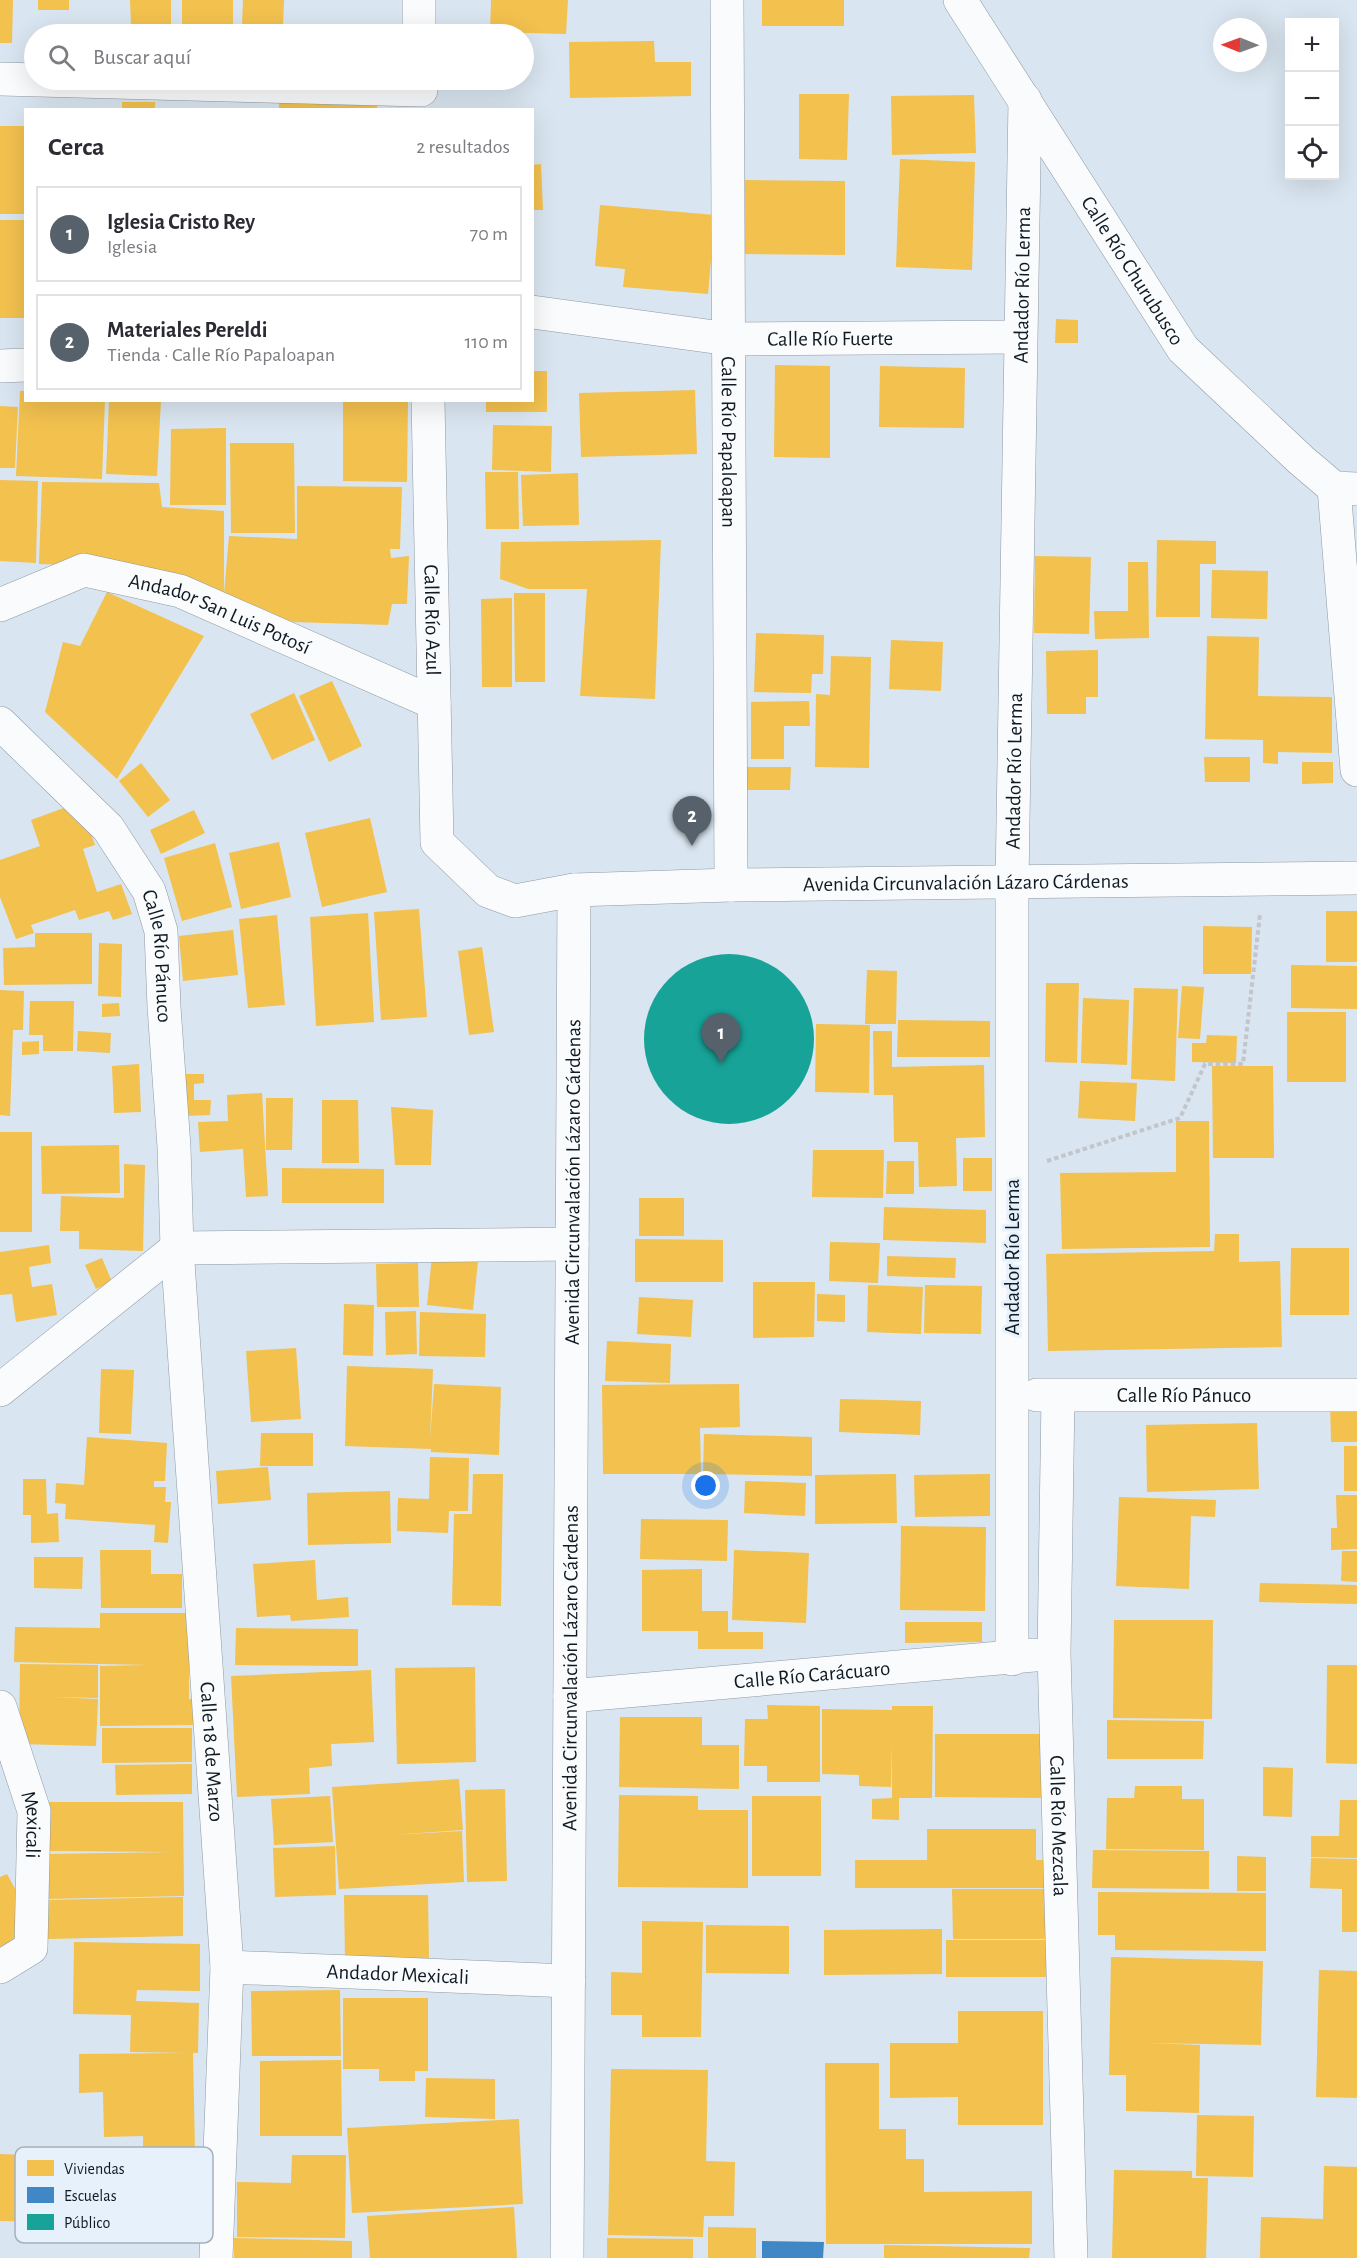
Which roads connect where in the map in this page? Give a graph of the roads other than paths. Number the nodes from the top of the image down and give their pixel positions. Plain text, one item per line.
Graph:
1 (418, 0) edge
2 (727, 0) edge
3 (960, 0) edge
4 (419, 24) edge
5 (0, 79) edge
6 (24, 80) edge
7 (331, 90) edge
8 (421, 93) edge
9 (1025, 100) junction
10 (534, 312) edge
11 (1020, 337) junction
12 (729, 339) junction
13 (24, 365) edge
14 (0, 366) edge
15 (428, 402) edge
16 (1346, 488) edge
17 (0, 605) edge
18 (434, 703) junction
19 (0, 723) edge
20 (1357, 770) edge
21 (1357, 878) edge
22 (1012, 883) junction
23 (732, 885) junction
24 (574, 890) junction
25 (572, 1244) junction
26 (177, 1248) junction
27 (0, 1390) edge
28 (1011, 1395) junction
29 (1357, 1395) edge
30 (1058, 1396) junction
31 (1054, 1653) junction
32 (1012, 1659) junction
33 (570, 1696) junction
34 (0, 1707) edge
35 (0, 1967) edge
36 (227, 1967) junction
37 (569, 1981) junction
38 (216, 2258) edge
39 (567, 2258) edge
40 (1071, 2258) edge

1 - 4 street
2 - 12 street, Calle Río Papaloapan
3 - 9 street, Calle Río Churubusco
5 - 6 street
7 - 8 street
9 - 11 street, Andador Río Lerma
9 - 16 street, Calle Río Churubusco
10 - 12 street, Calle Río Fuerte
11 - 12 street, Calle Río Fuerte
11 - 22 street, Andador Río Lerma
12 - 23 street, Calle Río Papaloapan
13 - 14 street
15 - 18 street, Calle Río Azul
16 - 20 street
17 - 18 street, Andador San Luis Potosí
18 - 24 street, Calle Río Azul
19 - 26 street, Calle Río Pánuco
21 - 22 street, Avenida Circunvalación Lázaro Cárdenas
22 - 23 street, Avenida Circunvalación Lázaro Cárdenas
22 - 28 street, Andador Río Lerma
23 - 24 street, Avenida Circunvalación Lázaro Cárdenas
24 - 25 street, Avenida Circunvalación Lázaro Cárdenas
25 - 26 street
25 - 33 street, Avenida Circunvalación Lázaro Cárdenas
26 - 27 street
26 - 36 street, Calle 18 de Marzo
28 - 30 street, Calle Río Pánuco
28 - 32 street, Andador Río Lerma
29 - 30 street, Calle Río Pánuco
30 - 31 street, Calle Río Mezcala
31 - 32 street, Calle Río Carácuaro
31 - 40 street, Calle Río Mezcala
32 - 33 street, Calle Río Carácuaro
33 - 37 street, Avenida Circunvalación Lázaro Cárdenas
34 - 35 street, Mexicali
36 - 37 street, Andador Mexicali
36 - 38 street, Calle 18 de Marzo
37 - 39 street, Avenida Circunvalación Lázaro Cárdenas

